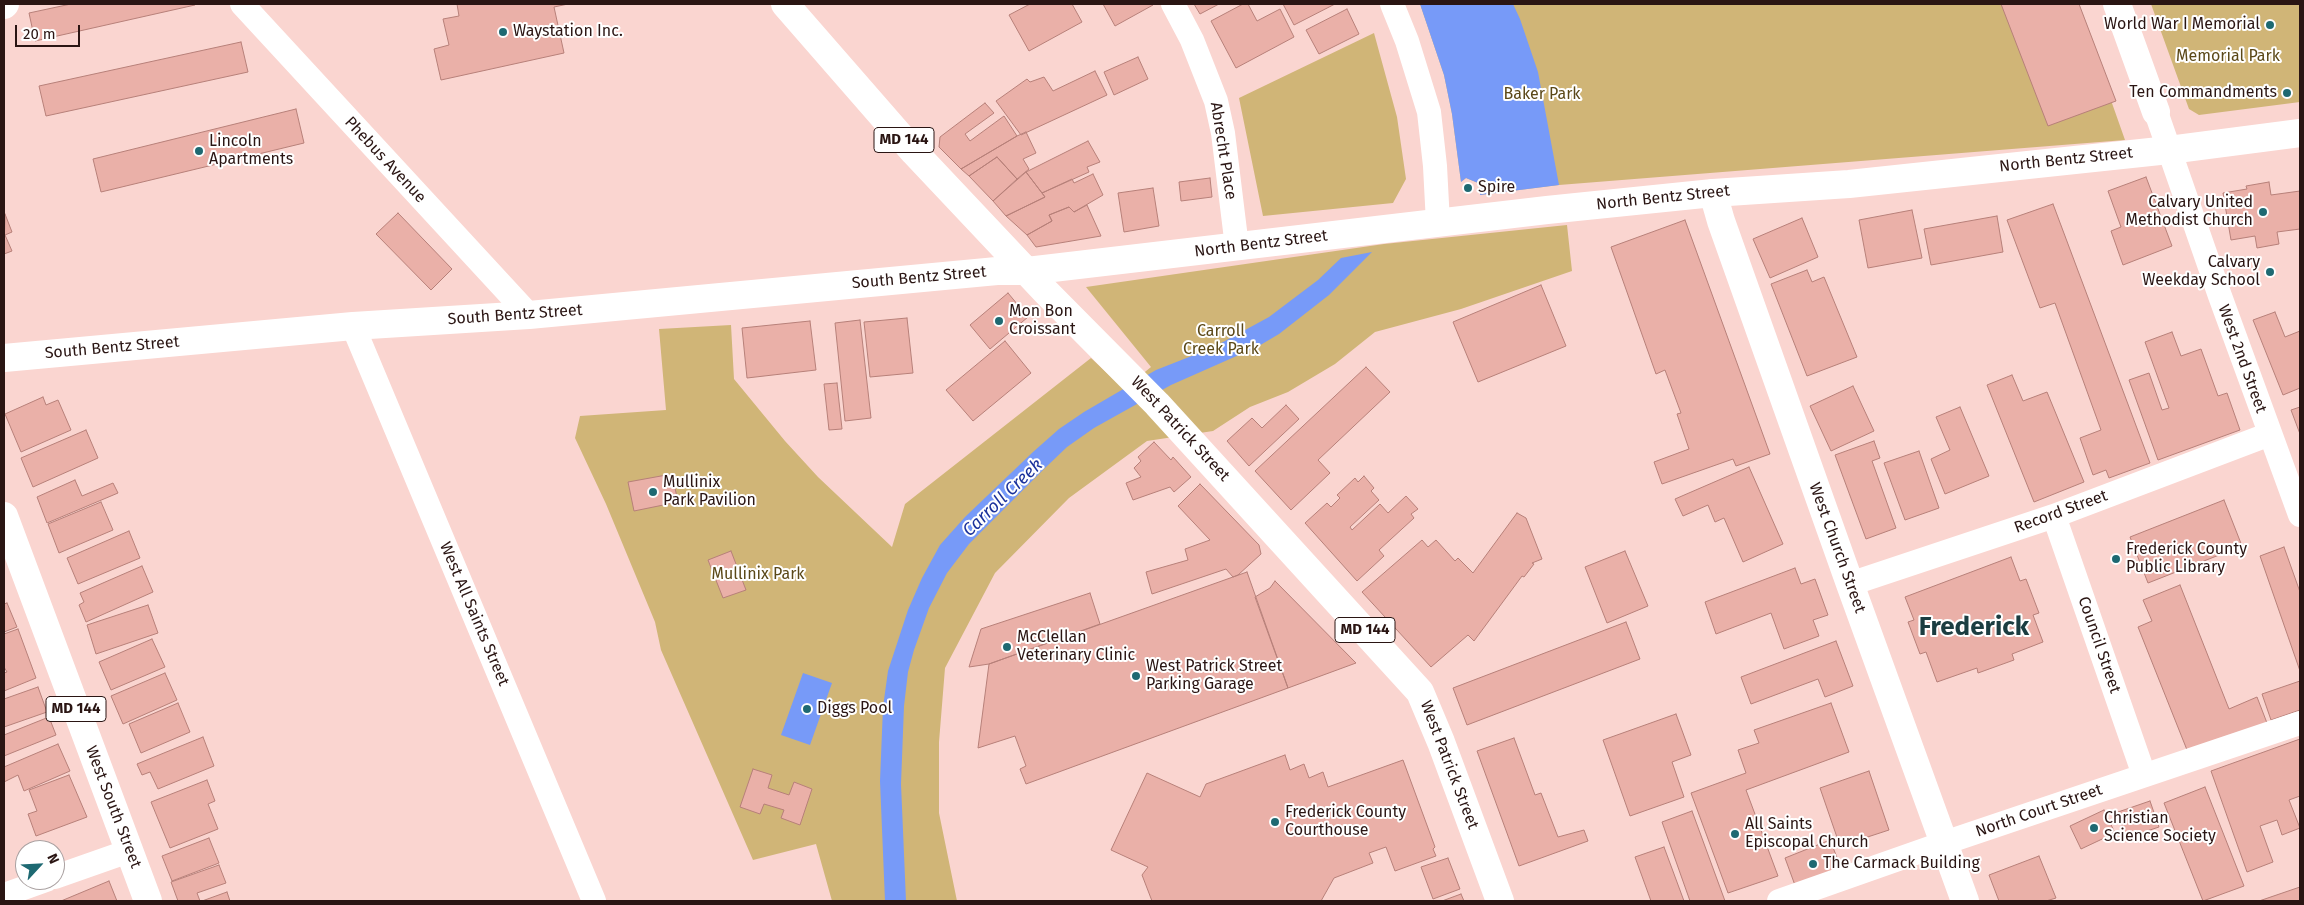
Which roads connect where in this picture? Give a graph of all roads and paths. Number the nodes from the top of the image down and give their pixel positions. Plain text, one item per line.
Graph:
1 (242, 4) edge
2 (785, 4) edge
3 (1173, 4) edge
4 (1392, 4) edge
5 (2117, 4) edge
6 (2156, 112) joint
7 (2300, 133) edge
8 (2170, 150) junction
9 (1713, 193) junction
10 (1438, 223) junction
11 (1237, 247) junction
12 (1027, 271) junction
13 (529, 314) junction
14 (353, 326) junction
15 (4, 358) edge
16 (2270, 434) junction
17 (2300, 514) edge
18 (4, 516) edge
19 (2054, 516) junction
20 (1850, 584) junction
21 (2300, 723) edge
22 (2144, 775) junction
23 (1944, 843) junction
24 (129, 851) junction
25 (65, 873) edge
26 (18, 890) edge
27 (4, 895) edge
28 (148, 901) edge
29 (594, 901) edge
30 (1500, 901) edge
31 (1779, 901) edge
32 (1964, 901) edge

1 - 13 street, Phebus Avenue
2 - 12 main road, West Patrick Street / MD 144
3 - 11 street, Abrecht Place
4 - 10 street
5 - 6 main road, West 2nd Street
6 - 8 street, West 2nd Street
7 - 8 main road, North Bentz Street
8 - 9 main road, North Bentz Street
8 - 16 street, West 2nd Street
9 - 10 main road, North Bentz Street
9 - 20 main road, West Church Street
10 - 11 main road, North Bentz Street
11 - 12 main road, North Bentz Street
12 - 13 main road, South Bentz Street
12 - 30 main road, West Patrick Street / MD 144
13 - 14 main road, South Bentz Street
14 - 15 main road, South Bentz Street
14 - 29 street, West All Saints Street
16 - 17 street, West 2nd Street
16 - 19 street, Record Street
18 - 24 main road, West South Street / MD 144
19 - 20 street, Record Street
19 - 22 street, Council Street
20 - 23 main road, West Church Street
21 - 22 street, North Court Street
22 - 23 street, North Court Street
23 - 31 street, North Court Street
23 - 32 main road, West Church Street
24 - 25 street
24 - 28 main road, West South Street / MD 144
26 - 27 street

